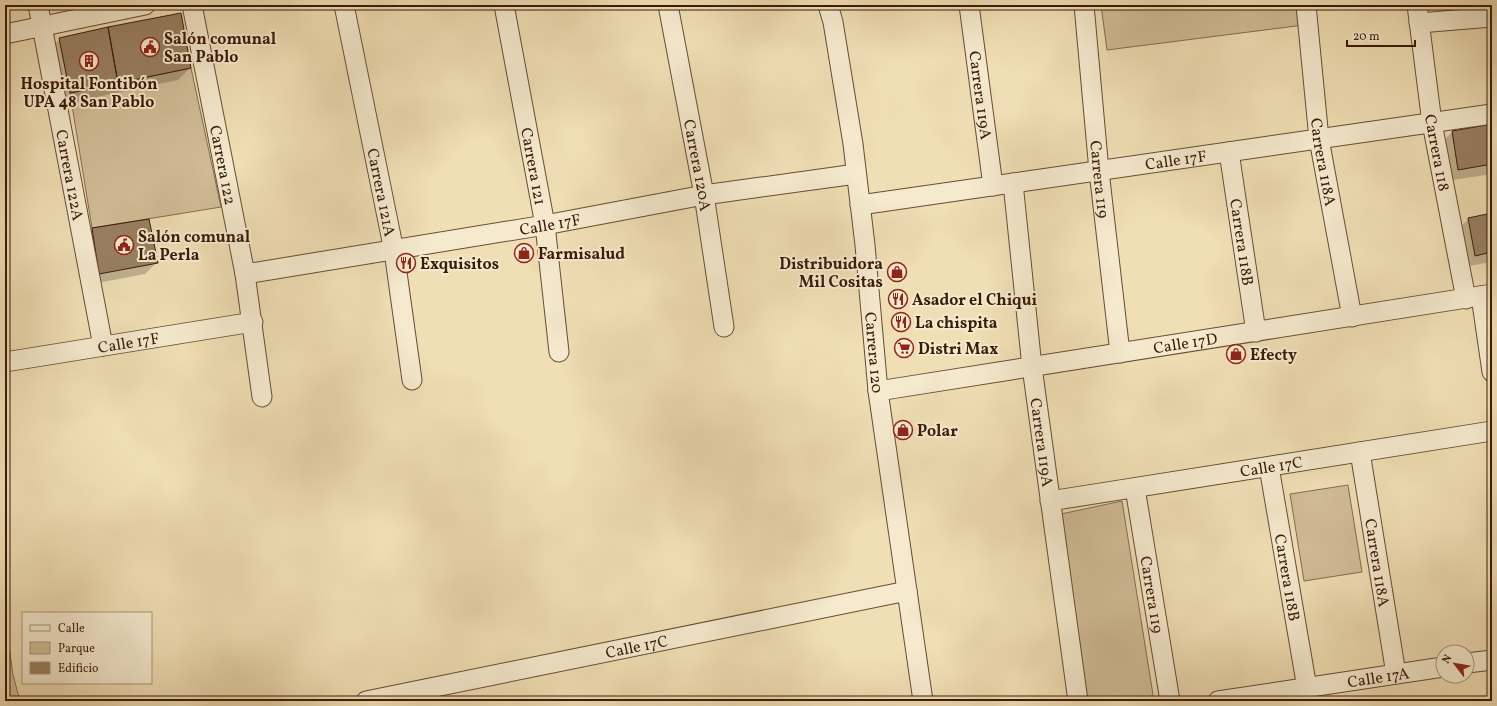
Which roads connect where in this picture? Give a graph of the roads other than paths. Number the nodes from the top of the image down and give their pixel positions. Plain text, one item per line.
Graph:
1 (38, 5) edge
2 (145, 5) edge
3 (192, 5) edge
4 (344, 5) edge
5 (504, 5) edge
6 (668, 5) edge
7 (828, 5) edge
8 (969, 5) edge
9 (1084, 5) edge
10 (1306, 5) edge
11 (1418, 14) edge
12 (1492, 17) edge
13 (42, 26) junction
14 (5, 34) edge
15 (1492, 114) edge
16 (1432, 123) junction
17 (1319, 139) junction
18 (1229, 152) junction
19 (1099, 171) junction
20 (856, 174) junction
21 (1013, 183) junction
22 (993, 186) junction
23 (704, 195) junction
24 (860, 205) junction
25 (545, 225) junction
26 (394, 251) junction
27 (245, 274) junction
28 (1480, 296) edge
29 (1352, 317) junction
30 (253, 322) junction
31 (724, 326) dead end
32 (1256, 332) junction
33 (104, 346) junction
34 (559, 352) dead end
35 (1120, 353) junction
36 (5, 362) edge
37 (1032, 367) junction
38 (1492, 372) edge
39 (412, 380) dead end
40 (878, 391) junction
41 (262, 396) dead end
42 (1492, 431) edge
43 (1360, 452) junction
44 (1269, 466) junction
45 (1135, 488) junction
46 (1050, 501) junction
47 (907, 592) junction
48 (1492, 660) edge
49 (1475, 662) edge
50 (1435, 668) edge
51 (1396, 674) junction
52 (1307, 688) junction
53 (366, 701) edge
54 (923, 701) edge
55 (1078, 701) edge
56 (1170, 701) edge
57 (1218, 701) edge

1 - 13 street, Carrera 122A
2 - 13 street
3 - 27 street, Carrera 122
4 - 26 street, Carrera 121A
5 - 25 street, Carrera 121
6 - 23 street, Carrera 120A
7 - 20 street, Carrera 120
8 - 22 street, Carrera 119A
9 - 19 street, Carrera 119
10 - 17 street, Carrera 118A
11 - 12 street
11 - 16 street, Carrera 118
13 - 14 street
13 - 33 street, Carrera 122A
15 - 16 street, Calle 17F
16 - 17 street, Calle 17F
16 - 28 street, Carrera 118
17 - 18 street, Calle 17F
17 - 29 street, Carrera 118A
18 - 19 street, Calle 17F
18 - 32 street, Carrera 118B
19 - 21 street, Calle 17F
19 - 35 street, Carrera 119
20 - 23 street, Calle 17F
20 - 24 street, Carrera 120
21 - 22 street, Calle 17F
21 - 37 street, Carrera 119A
22 - 24 street, Calle 17F
23 - 25 street, Calle 17F
23 - 31 street, Carrera 120A
24 - 40 street, Carrera 120
25 - 26 street, Calle 17F
25 - 34 street, Carrera 121
26 - 27 street, Calle 17F
26 - 39 street, Carrera 121A
27 - 30 street, Carrera 122
28 - 29 street, Calle 17D
28 - 38 street, Carrera 118
29 - 32 street, Calle 17D
30 - 33 street, Calle 17F
30 - 41 street, Carrera 122
32 - 35 street, Calle 17D
33 - 36 street, Calle 17F
35 - 37 street, Calle 17D
37 - 40 street, Calle 17D
37 - 46 street, Carrera 119A
40 - 47 street, Carrera 120
42 - 43 street, Calle 17C
43 - 44 street, Calle 17C
43 - 51 street, Carrera 118A
44 - 45 street, Calle 17C
44 - 52 street, Carrera 118B
45 - 46 street, Calle 17C
45 - 56 street, Carrera 119
46 - 55 street, Carrera 119A
47 - 53 street, Calle 17C
47 - 54 street, Carrera 120
48 - 49 street
50 - 51 street, Calle 17A
51 - 52 street, Calle 17A
52 - 57 street, Calle 17A

